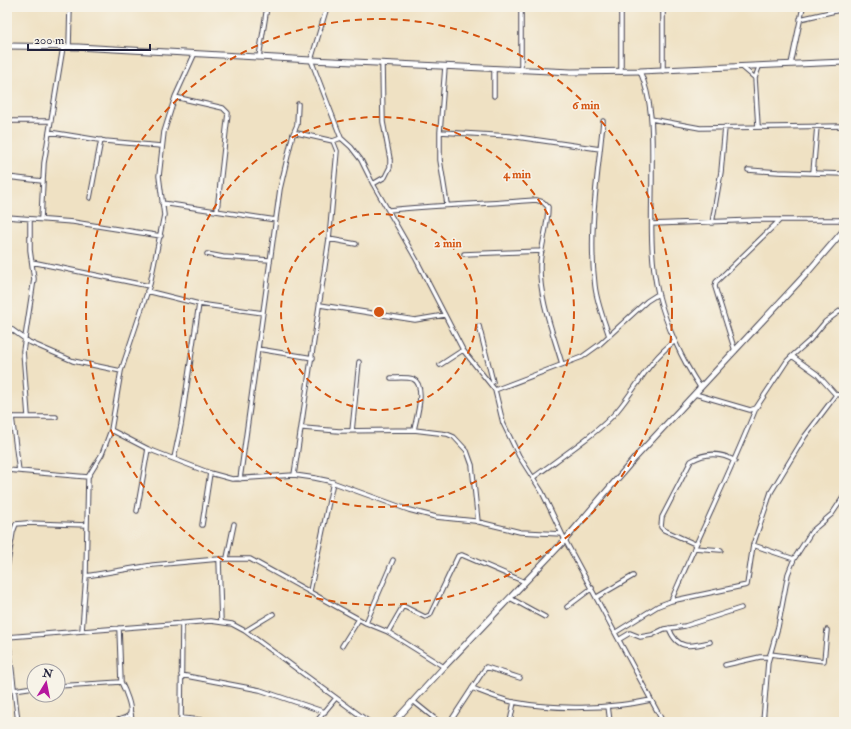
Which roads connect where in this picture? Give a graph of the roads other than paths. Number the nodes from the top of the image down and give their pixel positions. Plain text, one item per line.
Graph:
1 (70, 7) edge
2 (267, 7) edge
3 (327, 7) edge
4 (521, 7) edge
5 (621, 7) edge
6 (663, 7) edge
7 (803, 7) edge
8 (844, 9) edge
9 (800, 19) junction
10 (7, 46) edge
11 (66, 47) junction
12 (195, 53) junction
13 (259, 57) junction
14 (311, 60) junction
15 (844, 62) edge
16 (382, 64) junction
17 (791, 64) junction
18 (759, 66) junction
19 (444, 67) junction
20 (742, 67) junction
21 (494, 69) junction
22 (521, 71) junction
23 (663, 71) junction
24 (621, 72) junction
25 (640, 72) junction
26 (755, 78) junction
27 (494, 96) dead end
28 (175, 97) junction
29 (298, 104) dead end
30 (652, 119) junction
31 (7, 121) edge
32 (603, 121) dead end
33 (50, 122) junction
34 (758, 126) junction
35 (817, 126) junction
36 (844, 126) edge
37 (725, 128) junction
38 (49, 132) junction
39 (440, 132) junction
40 (293, 134) junction
41 (341, 138) junction
42 (101, 140) junction
43 (333, 141) junction
44 (161, 146) junction
45 (600, 149) junction
46 (748, 170) dead end
47 (813, 173) junction
48 (844, 174) edge
49 (7, 177) edge
50 (42, 181) junction
51 (372, 184) junction
52 (90, 198) dead end
53 (162, 203) junction
54 (447, 204) junction
55 (389, 210) junction
56 (217, 211) junction
57 (7, 217) edge
58 (30, 219) junction
59 (41, 219) junction
60 (276, 220) junction
61 (780, 220) junction
62 (844, 220) edge
63 (712, 222) junction
64 (652, 224) junction
65 (844, 230) edge
66 (161, 236) junction
67 (329, 239) junction
68 (356, 244) dead end
69 (542, 251) junction
70 (207, 254) dead end
71 (464, 254) dead end
72 (270, 260) junction
73 (32, 262) junction
74 (149, 286) junction
75 (147, 291) junction
76 (658, 294) junction
77 (199, 304) junction
78 (320, 305) junction
79 (844, 308) edge
80 (263, 313) junction
81 (445, 315) junction
82 (7, 326) edge
83 (478, 326) dead end
84 (609, 336) junction
85 (25, 340) junction
86 (675, 340) junction
87 (258, 349) junction
88 (463, 350) junction
89 (735, 351) junction
90 (792, 356) junction
91 (312, 358) junction
92 (359, 362) dead end
93 (487, 362) junction
94 (562, 364) junction
95 (440, 365) dead end
96 (477, 365) junction
97 (121, 371) junction
98 (391, 378) dead end
99 (493, 382) dead end
100 (700, 387) junction
101 (495, 390) junction
102 (695, 394) junction
103 (836, 394) junction
104 (844, 394) edge
105 (756, 408) junction
106 (28, 416) junction
107 (7, 417) edge
108 (12, 417) junction
109 (56, 417) dead end
110 (303, 428) junction
111 (111, 430) junction
112 (414, 430) junction
113 (352, 431) junction
114 (148, 449) junction
115 (174, 458) junction
116 (735, 461) junction
117 (7, 470) edge
118 (19, 470) junction
119 (210, 473) junction
120 (294, 476) junction
121 (88, 477) junction
122 (534, 477) junction
123 (240, 479) junction
124 (333, 482) junction
125 (844, 496) edge
126 (137, 511) dead end
127 (478, 522) junction
128 (234, 524) dead end
129 (87, 525) junction
130 (202, 525) dead end
131 (562, 534) junction
132 (565, 540) junction
133 (753, 545) junction
134 (695, 546) junction
135 (722, 550) dead end
136 (227, 558) junction
137 (218, 559) junction
138 (794, 559) junction
139 (393, 560) dead end
140 (7, 568) edge
141 (86, 576) junction
142 (633, 576) dead end
143 (525, 582) junction
144 (592, 588) junction
145 (310, 591) junction
146 (596, 597) junction
147 (510, 598) junction
148 (671, 601) junction
149 (567, 607) dead end
150 (741, 608) dead end
151 (273, 614) dead end
152 (545, 617) dead end
153 (359, 619) junction
154 (221, 622) junction
155 (182, 623) junction
156 (366, 623) junction
157 (120, 628) junction
158 (669, 628) junction
159 (827, 630) dead end
160 (82, 631) junction
161 (245, 631) junction
162 (388, 632) junction
163 (616, 632) junction
164 (8, 637) edge
165 (620, 639) junction
166 (710, 642) dead end
167 (342, 646) dead end
168 (770, 656) junction
169 (725, 665) dead end
170 (444, 667) junction
171 (181, 675) junction
172 (520, 678) dead end
173 (121, 682) junction
174 (66, 685) edge
175 (26, 688) edge
176 (472, 688) junction
177 (14, 690) junction
178 (336, 698) junction
179 (651, 700) junction
180 (413, 701) junction
181 (514, 702) junction
182 (608, 706) junction
183 (325, 712) junction
184 (131, 713) junction
185 (180, 720) edge
186 (18, 722) edge
187 (112, 722) edge
188 (132, 722) edge
189 (221, 722) edge
190 (316, 722) edge
191 (368, 722) edge
192 (394, 722) edge
193 (439, 722) edge
194 (450, 722) edge
195 (510, 722) edge
196 (610, 722) edge
197 (663, 722) edge
198 (763, 722) edge

1 - 11 street
2 - 13 street
3 - 14 street
4 - 22 street
5 - 24 street
6 - 23 street
7 - 9 street
8 - 9 street
9 - 17 street
10 - 11 main road
11 - 12 main road
11 - 33 street
12 - 13 main road
12 - 28 street
13 - 14 main road
14 - 16 main road
14 - 41 street
15 - 17 main road
16 - 19 main road
16 - 51 street
17 - 18 main road
18 - 20 main road
18 - 26 street
19 - 21 main road
19 - 39 street
20 - 23 main road
20 - 26 street
21 - 22 main road
21 - 27 street
22 - 24 main road
23 - 25 main road
24 - 25 main road
25 - 30 street
26 - 34 street
28 - 44 street
28 - 56 street
29 - 40 street
30 - 37 street
30 - 64 street
31 - 33 street
32 - 45 street
33 - 38 street
34 - 35 street
34 - 37 street
35 - 36 street
35 - 47 street
37 - 63 street
38 - 42 street
38 - 50 street
39 - 45 street
39 - 54 street
40 - 43 street
40 - 60 street
41 - 43 street
41 - 51 street
42 - 44 street
42 - 52 street
43 - 67 street
44 - 53 street
45 - 84 street
46 - 47 street
47 - 48 street
49 - 50 street
50 - 59 street
51 - 55 street
53 - 56 street
53 - 66 street
54 - 55 street
54 - 69 street
55 - 81 street
56 - 60 street
57 - 58 street
58 - 59 street
58 - 73 street
59 - 66 street
60 - 72 street
61 - 62 street
61 - 63 street
61 - 89 street
63 - 64 street
64 - 76 street
65 - 89 main road
66 - 74 street
67 - 68 street
67 - 78 street
69 - 71 street
69 - 94 street
70 - 72 street
72 - 80 street
73 - 74 street
73 - 85 street
74 - 75 street
75 - 77 street
75 - 97 street
76 - 84 street
76 - 86 street
77 - 80 street
77 - 115 street
78 - 81 street
78 - 91 street
79 - 90 street
80 - 87 street
81 - 88 street
82 - 85 street
83 - 93 street
84 - 94 street
85 - 97 street
85 - 106 street
86 - 100 street
86 - 122 street
87 - 91 street
87 - 123 street
88 - 95 street
88 - 96 street
89 - 100 main road
90 - 103 street
90 - 105 street
91 - 110 street
92 - 113 street
93 - 96 street
93 - 99 street
94 - 101 street
96 - 101 street
97 - 111 street
98 - 112 street
100 - 102 main road
101 - 122 street
102 - 105 street
102 - 132 main road
103 - 104 street
103 - 133 street
105 - 116 street
106 - 108 street
106 - 109 street
107 - 108 street
108 - 118 street
110 - 113 street
110 - 120 street
111 - 114 street
111 - 121 street
112 - 113 street
112 - 127 street
114 - 115 street
114 - 126 street
115 - 119 street
116 - 134 street
116 - 134 street
117 - 118 street
118 - 121 street
119 - 123 street
119 - 130 street
120 - 123 street
120 - 124 street
121 - 129 street
122 - 131 street
124 - 127 street
124 - 145 street
125 - 138 street
127 - 131 street
128 - 136 street
129 - 140 street
129 - 141 street
131 - 132 street
132 - 143 main road
132 - 144 street
133 - 138 street
133 - 148 street
134 - 135 street
134 - 148 street
136 - 137 street
136 - 145 street
137 - 141 street
137 - 154 street
138 - 168 street
139 - 156 street
141 - 160 street
142 - 146 street
143 - 147 main road
143 - 162 street
144 - 146 street
144 - 149 street
145 - 153 street
146 - 163 street
147 - 152 street
147 - 170 main road
148 - 163 street
150 - 158 street
151 - 161 street
153 - 156 street
153 - 167 street
154 - 155 street
154 - 161 street
155 - 157 street
155 - 171 street
156 - 162 street
157 - 160 street
157 - 173 street
158 - 165 street
158 - 166 street
159 - 168 street
160 - 164 street
161 - 178 street
162 - 170 street
163 - 165 street
164 - 177 street
165 - 179 street
168 - 169 street
168 - 198 street
170 - 180 main road
171 - 183 street
171 - 185 street
172 - 176 street
173 - 174 street
173 - 184 street
175 - 177 street
176 - 181 street
176 - 194 street
177 - 186 street
178 - 183 street
178 - 191 street
179 - 182 street
179 - 197 street
180 - 192 main road
180 - 193 street
181 - 182 street
181 - 195 street
182 - 196 street
183 - 190 street
184 - 187 street
184 - 188 street
185 - 189 street

